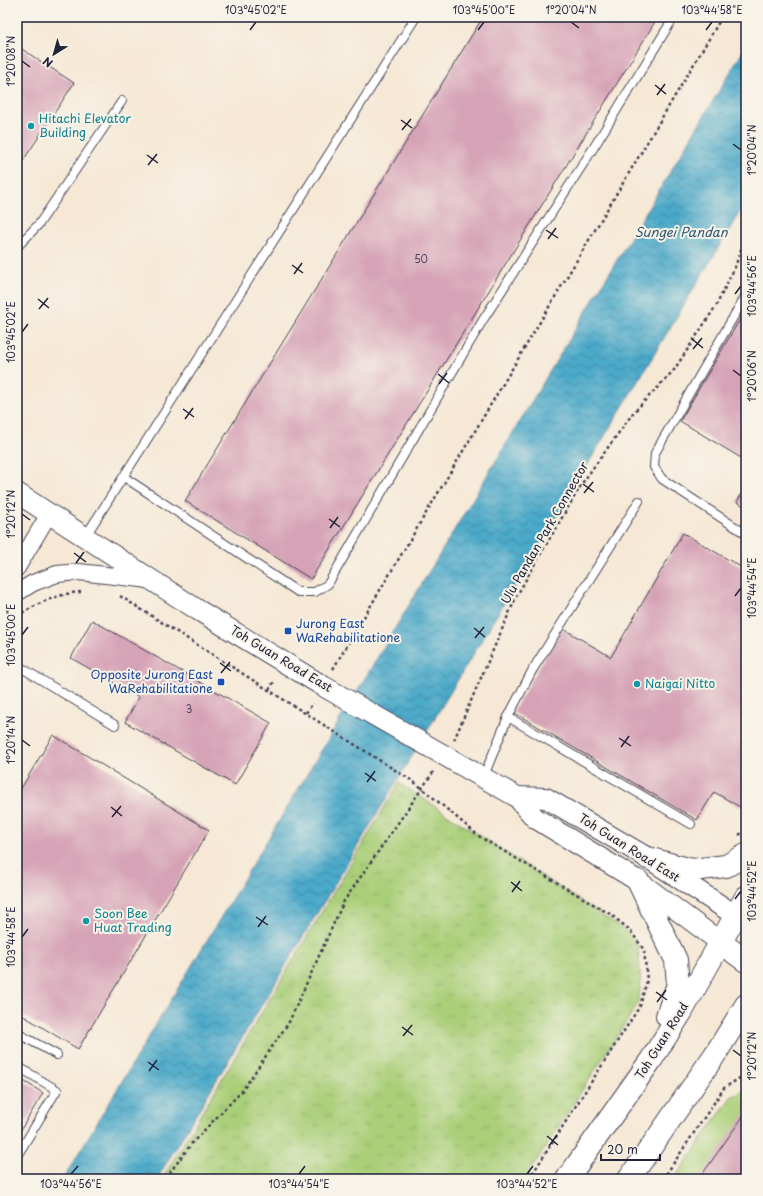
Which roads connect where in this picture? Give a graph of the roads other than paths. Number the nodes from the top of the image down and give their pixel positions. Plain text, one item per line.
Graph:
1 (416, 17) edge
2 (674, 17) edge
3 (122, 101) dead end
4 (17, 247) edge
5 (746, 295) edge
6 (124, 477) junction
7 (17, 493) edge
8 (639, 501) dead end
9 (49, 514) junction
10 (746, 534) edge
11 (85, 538) junction
12 (17, 568) edge
13 (154, 580) junction
14 (17, 593) edge
15 (17, 665) edge
16 (508, 717) junction
17 (115, 725) dead end
18 (482, 779) junction
19 (517, 797) junction
20 (691, 824) dead end
21 (746, 855) edge
22 (648, 858) junction
23 (638, 881) junction
24 (746, 897) edge
25 (741, 919) edge
26 (720, 942) junction
27 (746, 961) edge
28 (746, 1005) edge
29 (17, 1032) edge
30 (746, 1037) edge
31 (716, 1053) junction
32 (57, 1055) dead end
33 (651, 1060) junction
34 (17, 1066) edge
35 (17, 1156) edge
36 (567, 1179) edge
37 (629, 1179) edge

1 - 6 lane
2 - 6 lane
3 - 4 lane
5 - 10 lane
6 - 11 lane
7 - 9 street, Toh Guan Road East
8 - 16 lane
9 - 11 street, Toh Guan Road East
9 - 12 street
11 - 13 street, Toh Guan Road East
13 - 14 street
13 - 18 street, Toh Guan Road East
15 - 17 lane
16 - 18 lane
16 - 20 lane
18 - 19 street, Toh Guan Road East
19 - 22 street, Toh Guan Road East
19 - 23 street, Toh Guan Road East
21 - 22 main road
22 - 25 street, Toh Guan Road East
23 - 26 street, Toh Guan Road East
23 - 33 main road
24 - 25 main road, Toh Guan Road
25 - 26 main road, Toh Guan Road
26 - 27 main road
26 - 33 main road, Toh Guan Road
28 - 31 main road
29 - 32 lane
30 - 31 main road
31 - 37 main road
33 - 36 main road, Toh Guan Road
34 - 35 lane

